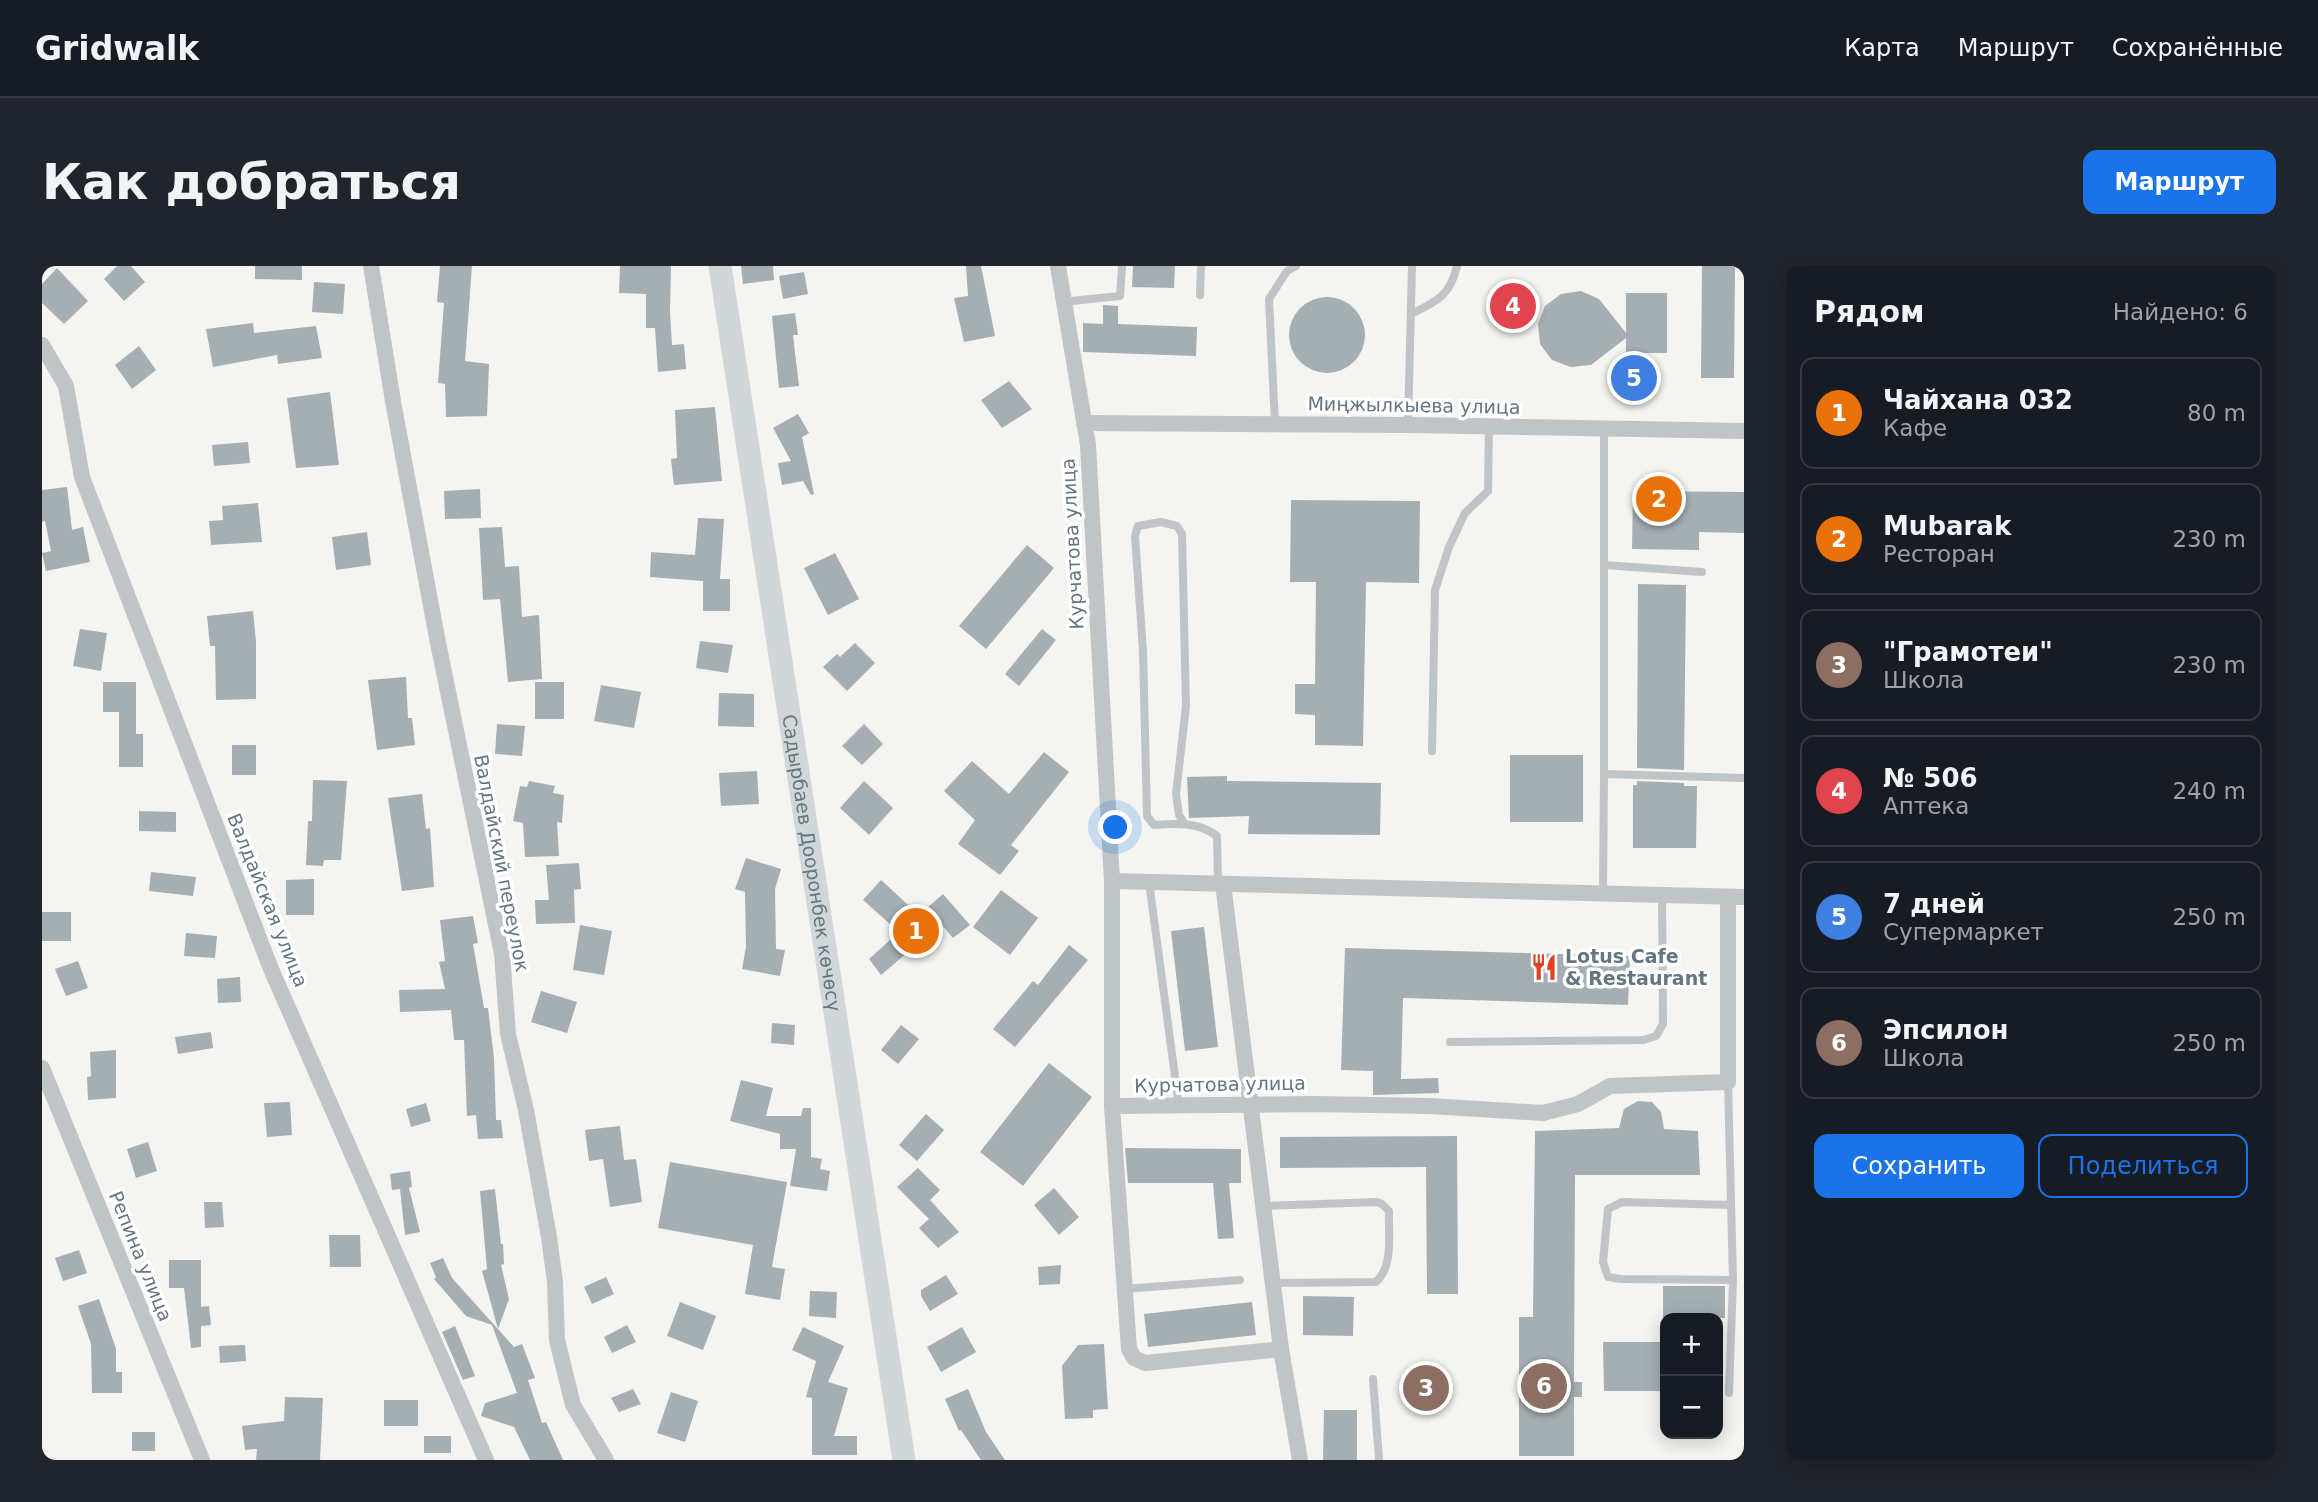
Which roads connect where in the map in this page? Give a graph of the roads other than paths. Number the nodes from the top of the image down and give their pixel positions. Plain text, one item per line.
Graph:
1 (371, 266) edge
2 (720, 266) edge
3 (1058, 266) edge
4 (1122, 266) edge
5 (1201, 266) edge
6 (1296, 266) edge
7 (1412, 266) edge
8 (1457, 266) edge
9 (1200, 295) dead end
10 (1062, 302) junction
11 (1411, 314) junction
12 (42, 345) edge
13 (1084, 423) junction
14 (1276, 424) junction
15 (1408, 425) junction
16 (1489, 426) junction
17 (1604, 428) junction
18 (1744, 431) edge
19 (1604, 565) junction
20 (1702, 572) dead end
21 (1432, 751) dead end
22 (1604, 774) junction
23 (1744, 778) edge
24 (1184, 823) junction
25 (1112, 881) junction
26 (1149, 882) junction
27 (1221, 884) junction
28 (1603, 893) junction
29 (1662, 895) junction
30 (1736, 897) edge
31 (1450, 1042) dead end
32 (42, 1068) edge
33 (1728, 1082) junction
34 (1250, 1103) junction
35 (1179, 1105) junction
36 (1112, 1106) junction
37 (1731, 1205) junction
38 (1264, 1206) junction
39 (1240, 1280) dead end
40 (1733, 1280) junction
41 (1273, 1283) junction
42 (1124, 1289) junction
43 (1281, 1349) junction
44 (1373, 1379) dead end
45 (1729, 1393) dead end
46 (202, 1460) edge
47 (486, 1460) edge
48 (606, 1460) edge
49 (904, 1460) edge
50 (1300, 1460) edge
51 (1378, 1460) edge

1 - 48 street, Валдайский переулок
2 - 49 main road, Садырбаев Дооронбек көчөсү
3 - 10 street, Курчатова улица
4 - 10 lane
5 - 9 lane
6 - 14 lane
7 - 11 lane
8 - 11 lane
10 - 13 street, Курчатова улица
11 - 15 lane
12 - 47 street, Валдайская улица
13 - 14 street, Миңжылкыева улица
13 - 25 street, Курчатова улица
14 - 15 street, Миңжылкыева улица
15 - 16 street, Миңжылкыева улица
16 - 17 street, Миңжылкыева улица
16 - 21 lane
17 - 18 street, Миңжылкыева улица
17 - 19 lane
19 - 20 lane
19 - 22 lane
22 - 23 lane
22 - 28 lane
24 - 24 lane
24 - 27 lane
25 - 26 street
25 - 36 street, Курчатова улица
26 - 27 street
26 - 35 lane
27 - 28 street
27 - 34 street
28 - 29 street
29 - 30 street
29 - 31 lane
30 - 33 street
32 - 46 street, Репина улица
33 - 34 street, Курчатова улица
33 - 37 lane
34 - 35 street, Курчатова улица
34 - 38 street
35 - 36 street, Курчатова улица
36 - 42 street
37 - 40 lane
37 - 40 lane
38 - 41 street
38 - 41 lane
39 - 42 lane
40 - 45 lane
41 - 43 street
42 - 43 street
43 - 50 street
44 - 51 lane

